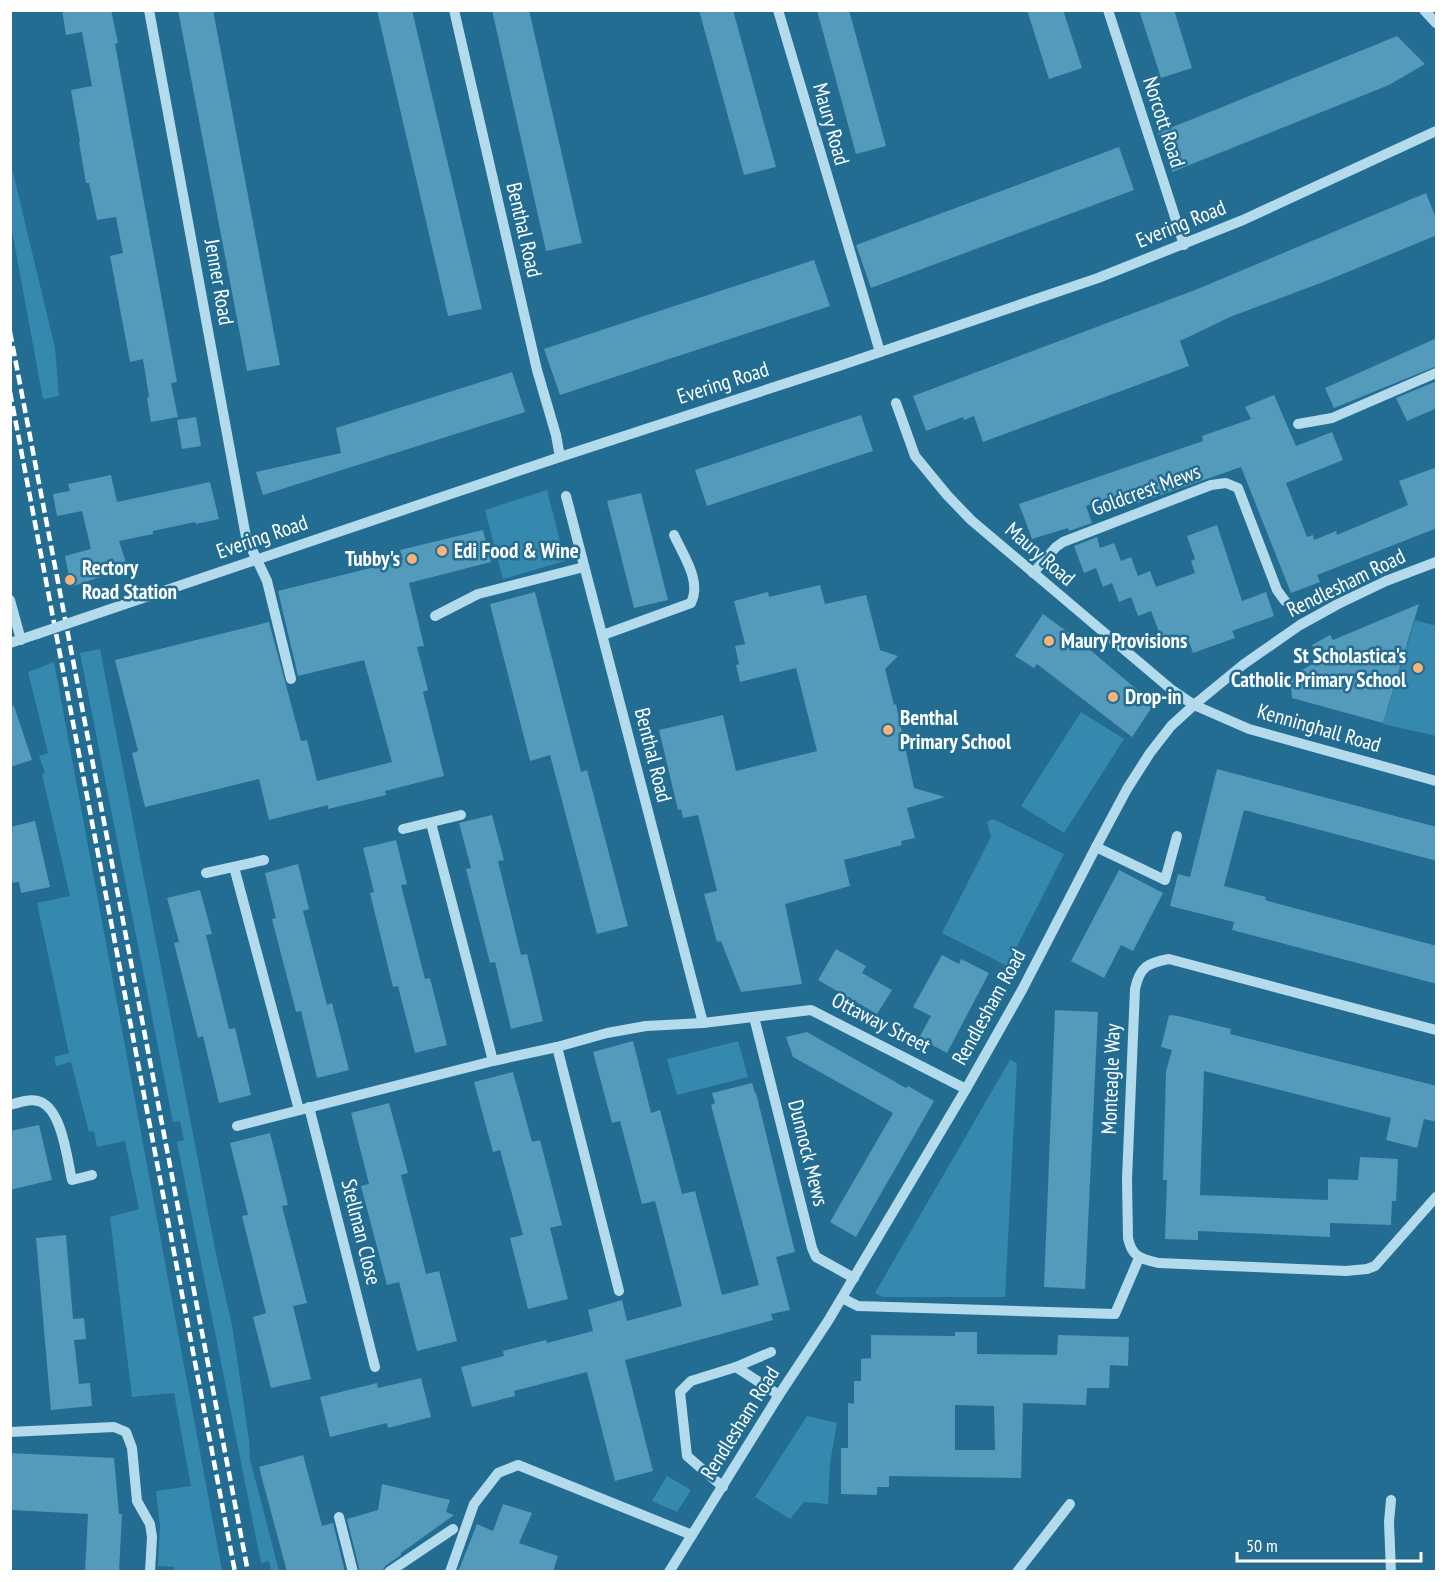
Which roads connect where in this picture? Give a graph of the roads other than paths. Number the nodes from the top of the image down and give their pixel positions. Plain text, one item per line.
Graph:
1 (149, 10) edge
2 (454, 10) edge
3 (778, 10) edge
4 (1108, 10) edge
5 (1424, 10) edge
6 (1437, 23) edge
7 (1437, 131) edge
8 (1184, 245) junction
9 (880, 352) junction
10 (1437, 373) edge
11 (896, 403) dead end
12 (1298, 424) dead end
13 (560, 457) junction
14 (566, 496) dead end
15 (674, 535) dead end
16 (256, 560) junction
17 (1437, 562) edge
18 (584, 567) junction
19 (1033, 573) junction
20 (10, 600) edge
21 (1285, 601) dead end
22 (435, 616) dead end
23 (603, 635) junction
24 (16, 641) edge
25 (291, 679) dead end
26 (1194, 705) junction
27 (1437, 781) edge
28 (461, 815) dead end
29 (431, 823) junction
30 (403, 829) dead end
31 (1177, 836) dead end
32 (1096, 847) junction
33 (264, 860) dead end
34 (234, 867) junction
35 (206, 873) dead end
36 (754, 1017) junction
37 (703, 1023) junction
38 (1437, 1030) edge
39 (557, 1047) junction
40 (493, 1061) junction
41 (966, 1089) junction
42 (10, 1105) edge
43 (304, 1108) junction
44 (237, 1126) dead end
45 (92, 1175) dead end
46 (1437, 1197) edge
47 (1139, 1258) junction
48 (854, 1278) junction
49 (619, 1291) dead end
50 (842, 1298) junction
51 (771, 1352) dead end
52 (375, 1367) dead end
53 (736, 1367) junction
54 (779, 1395) junction
55 (10, 1432) edge
56 (723, 1487) junction
57 (1391, 1500) dead end
58 (1070, 1504) dead end
59 (339, 1517) dead end
60 (453, 1529) dead end
61 (692, 1534) junction
62 (150, 1572) edge
63 (353, 1572) edge
64 (389, 1572) edge
65 (450, 1572) edge
66 (669, 1572) edge
67 (1017, 1572) edge
68 (1390, 1572) edge

1 - 16 street, Jenner Road
2 - 13 street, Benthal Road
3 - 9 street, Maury Road
4 - 8 street, Norcott Road
5 - 6 street
7 - 8 street, Evering Road
8 - 9 street, Evering Road
9 - 13 street, Evering Road
10 - 12 street
11 - 19 street, Maury Road
13 - 16 street, Evering Road
14 - 18 street, Benthal Road
15 - 23 street
16 - 24 street, Evering Road, bridge
16 - 25 street, Jenner Road
17 - 26 street, Rendlesham Road
18 - 22 street
18 - 23 street, Benthal Road
19 - 21 street, Goldcrest Mews
19 - 26 street, Maury Road
20 - 24 street
23 - 37 street, Benthal Road
26 - 27 street, Kenninghall Road
26 - 32 street, Rendlesham Road
28 - 29 street
29 - 30 street
29 - 40 street
31 - 32 street
32 - 41 street, Rendlesham Road
33 - 34 street
34 - 35 street
34 - 43 street, Stellman Close
36 - 37 street, Ottaway Street
36 - 41 street, Ottaway Street
36 - 48 street, Dunnock Mews
37 - 39 street
38 - 47 street, Monteagle Way
39 - 40 street
39 - 49 street
40 - 43 street
41 - 48 street, Rendlesham Road
42 - 45 street
43 - 44 street
43 - 52 street, Stellman Close
46 - 47 street
47 - 50 street
48 - 50 street, Rendlesham Road
50 - 54 street, Rendlesham Road
51 - 53 street
53 - 54 street
53 - 56 street
54 - 56 street, Rendlesham Road
55 - 62 street
56 - 61 street, Rendlesham Road
57 - 68 street
58 - 67 street
59 - 63 street
60 - 64 street
61 - 65 street
61 - 66 street, Rendlesham Road

